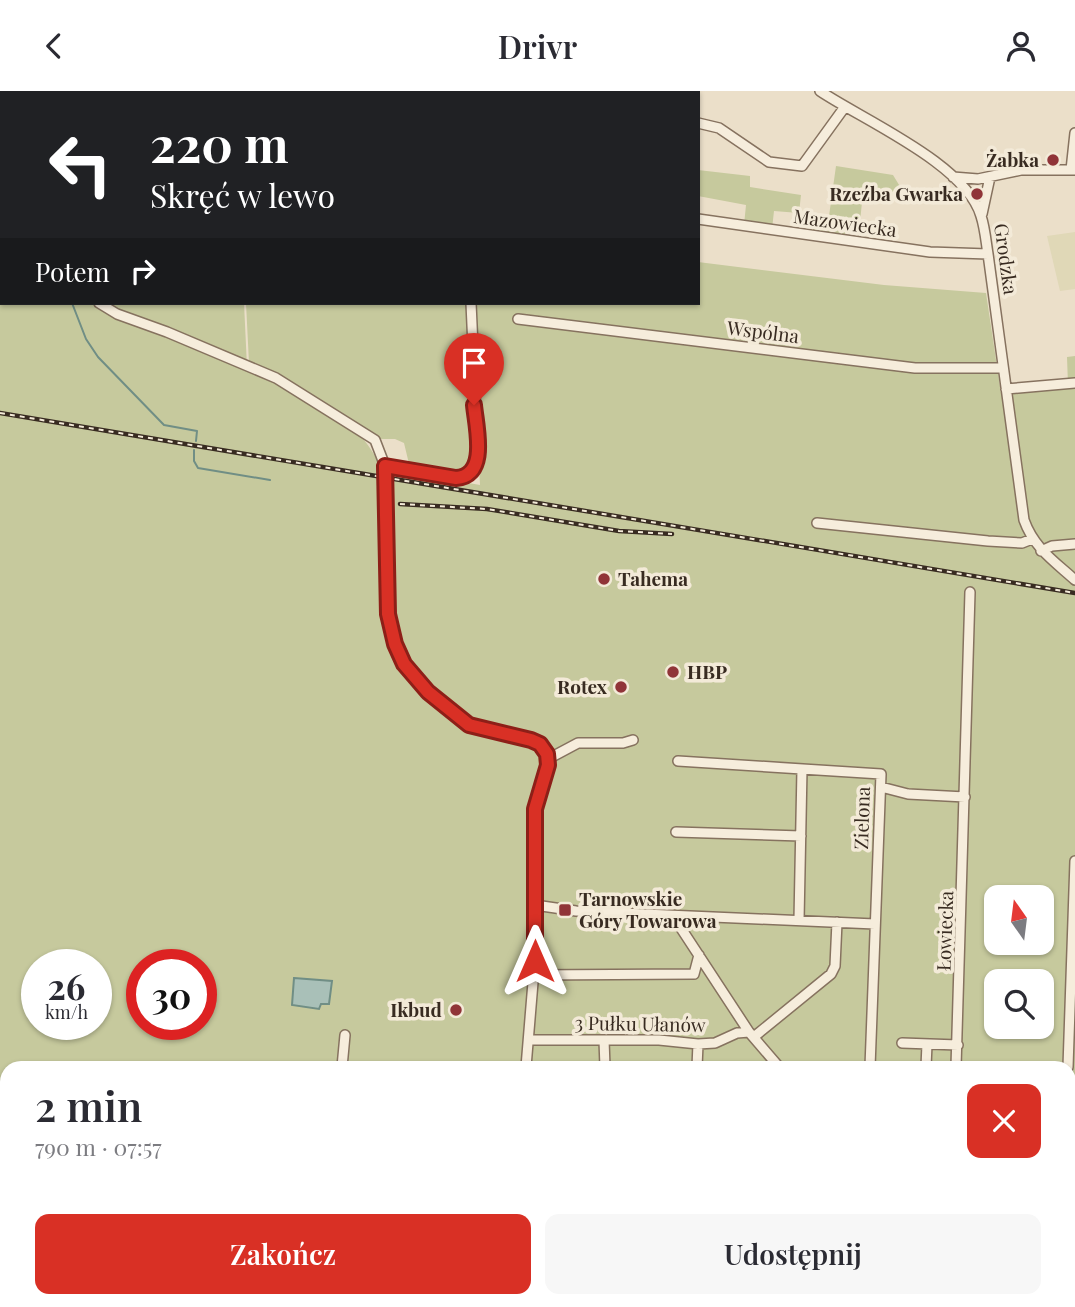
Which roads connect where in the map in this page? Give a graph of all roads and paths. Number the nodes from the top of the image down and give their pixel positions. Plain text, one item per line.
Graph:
1 (820, 91) edge
2 (844, 108) junction
3 (700, 123) edge
4 (1075, 133) edge
5 (1073, 170) edge
6 (953, 177) junction
7 (990, 177) junction
8 (981, 215) junction
9 (700, 219) edge
10 (988, 254) junction
11 (102, 305) edge
12 (471, 305) edge
13 (518, 319) dead end
14 (1003, 368) junction
15 (1075, 383) edge
16 (1006, 389) junction
17 (385, 466) junction
18 (817, 523) dead end
19 (1032, 539) junction
20 (1075, 544) edge
21 (1041, 551) junction
22 (1075, 580) edge
23 (970, 592) dead end
24 (634, 740) dead end
25 (548, 759) junction
26 (678, 761) dead end
27 (802, 769) junction
28 (881, 787) junction
29 (965, 797) junction
30 (676, 832) dead end
31 (801, 836) junction
32 (1075, 861) edge
33 (535, 905) junction
34 (675, 918) junction
35 (799, 920) junction
36 (837, 922) junction
37 (875, 924) junction
38 (699, 954) junction
39 (534, 975) junction
40 (752, 1034) junction
41 (345, 1035) dead end
42 (529, 1040) junction
43 (604, 1040) junction
44 (902, 1043) dead end
45 (698, 1044) junction
46 (927, 1044) junction
47 (958, 1045) junction
48 (1072, 1047) edge
49 (343, 1061) edge
50 (527, 1061) edge
51 (605, 1061) edge
52 (697, 1061) edge
53 (774, 1061) edge
54 (870, 1061) edge
55 (926, 1061) edge
56 (957, 1061) edge

1 - 2 street, Grodzka
2 - 3 street
2 - 6 street, Grodzka
4 - 5 street
5 - 7 street
6 - 7 street
6 - 8 street, Grodzka
7 - 8 street
8 - 10 street, Grodzka
9 - 10 street, Mazowiecka
10 - 14 street, Grodzka
11 - 17 street
12 - 17 street
13 - 14 street, Wspólna
14 - 16 street, Grodzka
15 - 16 street
16 - 19 street, Grodzka
17 - 25 street
18 - 19 street
19 - 21 street, Grodzka
20 - 21 street
21 - 22 street, Grodzka
23 - 29 street, Łowiecka
24 - 25 street
25 - 33 street
26 - 27 street, Zielona
27 - 28 street, Zielona
27 - 31 street
28 - 29 street
28 - 37 street, Zielona
29 - 47 street, Łowiecka
30 - 31 street
31 - 35 street
32 - 48 street
33 - 34 street
33 - 39 street
34 - 35 street
34 - 38 street
35 - 36 street
36 - 37 street
36 - 40 street
37 - 54 street, Zielona
38 - 39 street
38 - 40 street
39 - 42 street
40 - 45 street, 3 Pułku Ułanów
40 - 53 street
41 - 49 street
42 - 43 street, 3 Pułku Ułanów
42 - 50 street
43 - 45 street, 3 Pułku Ułanów
43 - 51 street
44 - 46 street
45 - 52 street
46 - 47 street
46 - 55 street
47 - 56 street, Łowiecka

